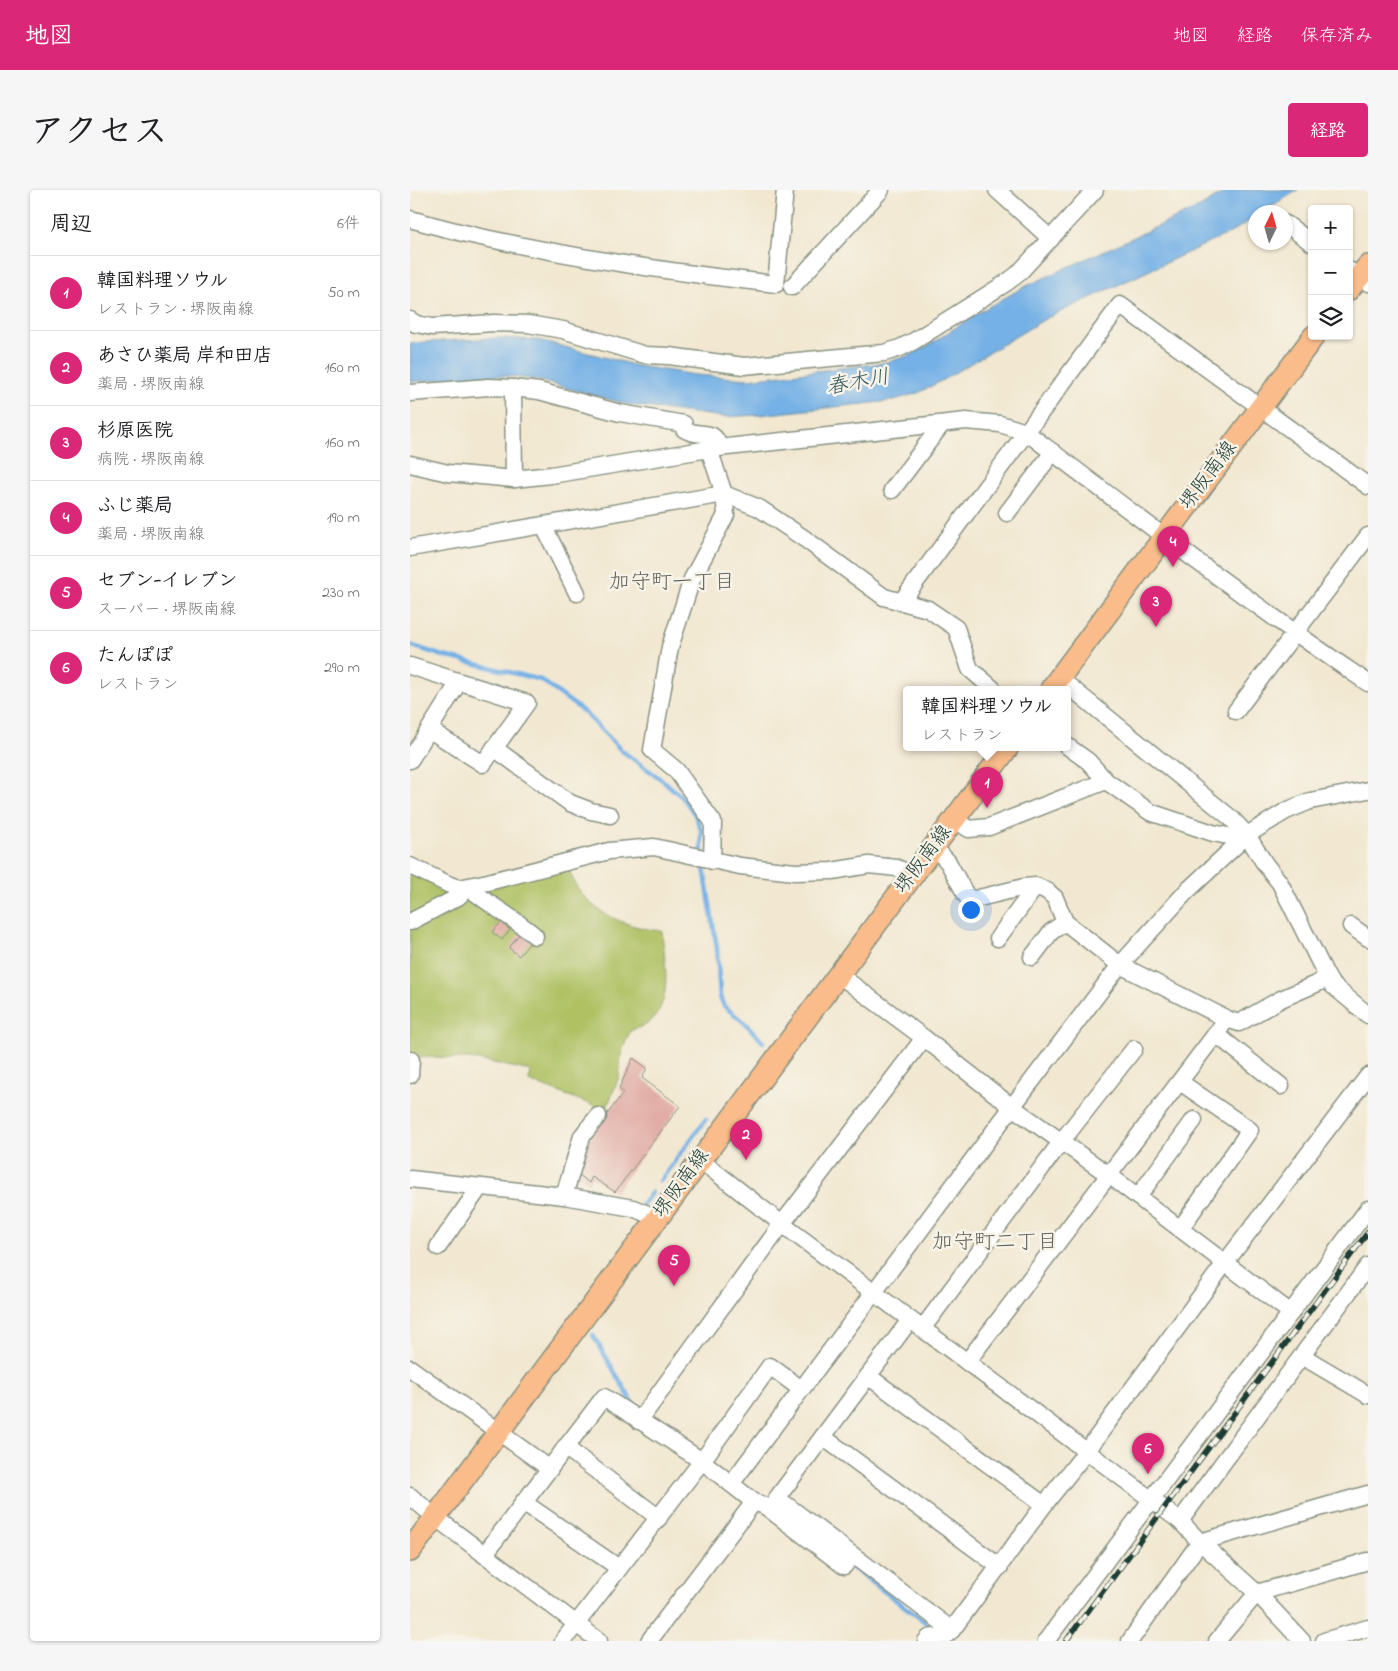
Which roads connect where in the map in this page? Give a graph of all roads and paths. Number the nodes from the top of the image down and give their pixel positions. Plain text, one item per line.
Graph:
1 (785, 190) edge
2 (881, 190) edge
3 (997, 190) edge
4 (1095, 190) edge
5 (410, 219) edge
6 (1293, 229) edge
7 (1051, 239) junction
8 (1308, 240) edge
9 (792, 287) dead end
10 (410, 320) edge
11 (1311, 340) edge
12 (513, 388) junction
13 (410, 393) edge
14 (1260, 407) junction
15 (942, 424) junction
16 (1026, 432) junction
17 (714, 448) junction
18 (1053, 452) junction
19 (410, 464) edge
20 (514, 479) junction
21 (1368, 486) edge
22 (892, 490) dead end
23 (724, 494) junction
24 (1007, 513) dead end
25 (543, 525) junction
26 (1368, 536) edge
27 (1164, 537) junction
28 (410, 548) edge
29 (577, 593) dead end
30 (901, 602) junction
31 (1294, 633) junction
32 (412, 670) edge
33 (459, 682) junction
34 (1055, 683) edge
35 (1368, 683) edge
36 (990, 686) edge
37 (1071, 695) edge
38 (1236, 710) dead end
39 (430, 730) junction
40 (494, 748) junction
41 (1071, 749) edge
42 (1005, 751) edge
43 (410, 760) edge
44 (1106, 781) junction
45 (1368, 790) edge
46 (610, 815) dead end
47 (955, 820) junction
48 (1245, 837) junction
49 (934, 847) junction
50 (712, 861) junction
51 (410, 866) edge
52 (913, 875) junction
53 (1036, 886) junction
54 (468, 887) junction
55 (410, 922) edge
56 (1065, 922) junction
57 (1351, 926) dead end
58 (535, 936) dead end
59 (998, 938) dead end
60 (1368, 938) edge
61 (1039, 954) dead end
62 (1120, 966) junction
63 (838, 974) junction
64 (1327, 977) junction
65 (1367, 1012) edge
66 (1227, 1019) junction
67 (1216, 1034) junction
68 (924, 1038) junction
69 (1134, 1049) dead end
70 (1368, 1076) edge
71 (1180, 1082) junction
72 (1281, 1086) dead end
73 (1012, 1107) junction
74 (598, 1116) dead end
75 (1194, 1120) dead end
76 (1061, 1142) junction
77 (700, 1160) junction
78 (1109, 1176) junction
79 (410, 1179) edge
80 (480, 1187) junction
81 (564, 1196) junction
82 (1138, 1197) junction
83 (1368, 1210) edge
84 (657, 1218) junction
85 (782, 1224) junction
86 (1180, 1229) junction
87 (445, 1243) dead end
88 (1225, 1263) junction
89 (1368, 1266) edge
90 (873, 1292) junction
91 (1291, 1313) junction
92 (916, 1324) junction
93 (1302, 1356) junction
94 (967, 1362) junction
95 (410, 1368) edge
96 (868, 1376) junction
97 (801, 1389) junction
98 (1368, 1395) edge
99 (639, 1421) junction
100 (499, 1431) junction
101 (823, 1437) junction
102 (565, 1447) junction
103 (1086, 1452) junction
104 (702, 1461) junction
105 (550, 1469) junction
106 (731, 1484) junction
107 (1368, 1494) edge
108 (410, 1496) edge
109 (1152, 1500) junction
110 (523, 1502) junction
111 (754, 1502) junction
112 (1044, 1505) junction
113 (435, 1517) junction
114 (658, 1518) junction
115 (1180, 1522) junction
116 (1200, 1542) junction
117 (410, 1551) edge
118 (484, 1555) junction
119 (852, 1555) junction
120 (1368, 1561) edge
121 (1000, 1567) junction
122 (619, 1568) junction
123 (1257, 1594) junction
124 (576, 1624) junction
125 (1368, 1628) edge
126 (952, 1630) junction
127 (563, 1641) edge
128 (600, 1641) edge
129 (649, 1641) edge
130 (926, 1641) edge
131 (1046, 1641) edge
132 (1130, 1641) edge
133 (1218, 1641) edge
134 (1302, 1641) edge
135 (1324, 1641) edge

1 - 5 street
2 - 9 street
3 - 7 street
4 - 7 street
6 - 8 street
7 - 10 street
11 - 14 main road, 堺阪南線
12 - 13 street
12 - 17 street
12 - 20 street
14 - 16 street
14 - 21 street
14 - 27 main road, 堺阪南線
15 - 16 street
15 - 17 street
15 - 22 street
16 - 18 street
16 - 30 street
17 - 20 street
17 - 23 street
18 - 24 street
18 - 27 street
19 - 20 street
23 - 25 street
23 - 30 street
23 - 50 street
25 - 28 street
25 - 29 street
26 - 31 street
27 - 31 street
27 - 34 main road, 堺阪南線
30 - 36 street
31 - 35 street
31 - 38 street
32 - 33 street
33 - 39 street
33 - 40 street
37 - 48 street
39 - 40 street
39 - 43 street
40 - 46 street
41 - 44 street
42 - 47 main road, 堺阪南線
44 - 47 street
44 - 48 street
45 - 48 street
47 - 49 main road, 堺阪南線
48 - 62 street
48 - 64 street
49 - 52 main road, 堺阪南線
49 - 53 street
50 - 52 street
50 - 54 street
51 - 54 street
52 - 63 main road, 堺阪南線
53 - 56 street
53 - 59 street
54 - 55 street
54 - 58 street
56 - 61 street
56 - 62 street
57 - 60 street
62 - 66 street
62 - 73 street
63 - 68 street
63 - 77 main road, 堺阪南線
64 - 65 street
64 - 66 street
66 - 67 street
67 - 71 street
67 - 72 street
68 - 73 street
68 - 85 street
69 - 76 street
70 - 88 street
71 - 78 street
71 - 86 street
73 - 76 street
73 - 90 street
74 - 81 street
75 - 82 street
76 - 78 street
76 - 92 street
77 - 84 main road, 堺阪南線
77 - 85 street
78 - 82 street
78 - 94 street
79 - 80 street
80 - 81 street
80 - 87 street
81 - 84 street
82 - 86 street
83 - 91 street
84 - 100 main road, 堺阪南線
85 - 90 street
85 - 99 street
86 - 88 street
88 - 91 street
88 - 103 street
89 - 93 street
90 - 92 street
90 - 97 street
91 - 109 street
92 - 94 street
92 - 96 street
93 - 98 street
93 - 115 street
94 - 103 street
95 - 100 street
96 - 101 street
96 - 112 street
97 - 104 street
97 - 106 street
99 - 102 street
99 - 104 street
100 - 105 street
100 - 113 main road, 堺阪南線
101 - 119 street
101 - 121 street
102 - 105 street
102 - 114 street
103 - 109 street
103 - 112 street
104 - 106 street
104 - 114 street
105 - 110 street
106 - 111 street
107 - 116 street
108 - 113 street
109 - 115 street
109 - 131 street
110 - 118 street
110 - 122 street
111 - 119 street
111 - 129 street
112 - 121 street
113 - 117 main road, 堺阪南線
113 - 118 street
114 - 122 street
115 - 116 street
116 - 123 street
116 - 132 street
118 - 124 street
119 - 126 street
120 - 123 street
121 - 126 street
122 - 124 street
123 - 133 street
123 - 134 street
124 - 127 street
124 - 128 street
125 - 135 street
126 - 130 street

